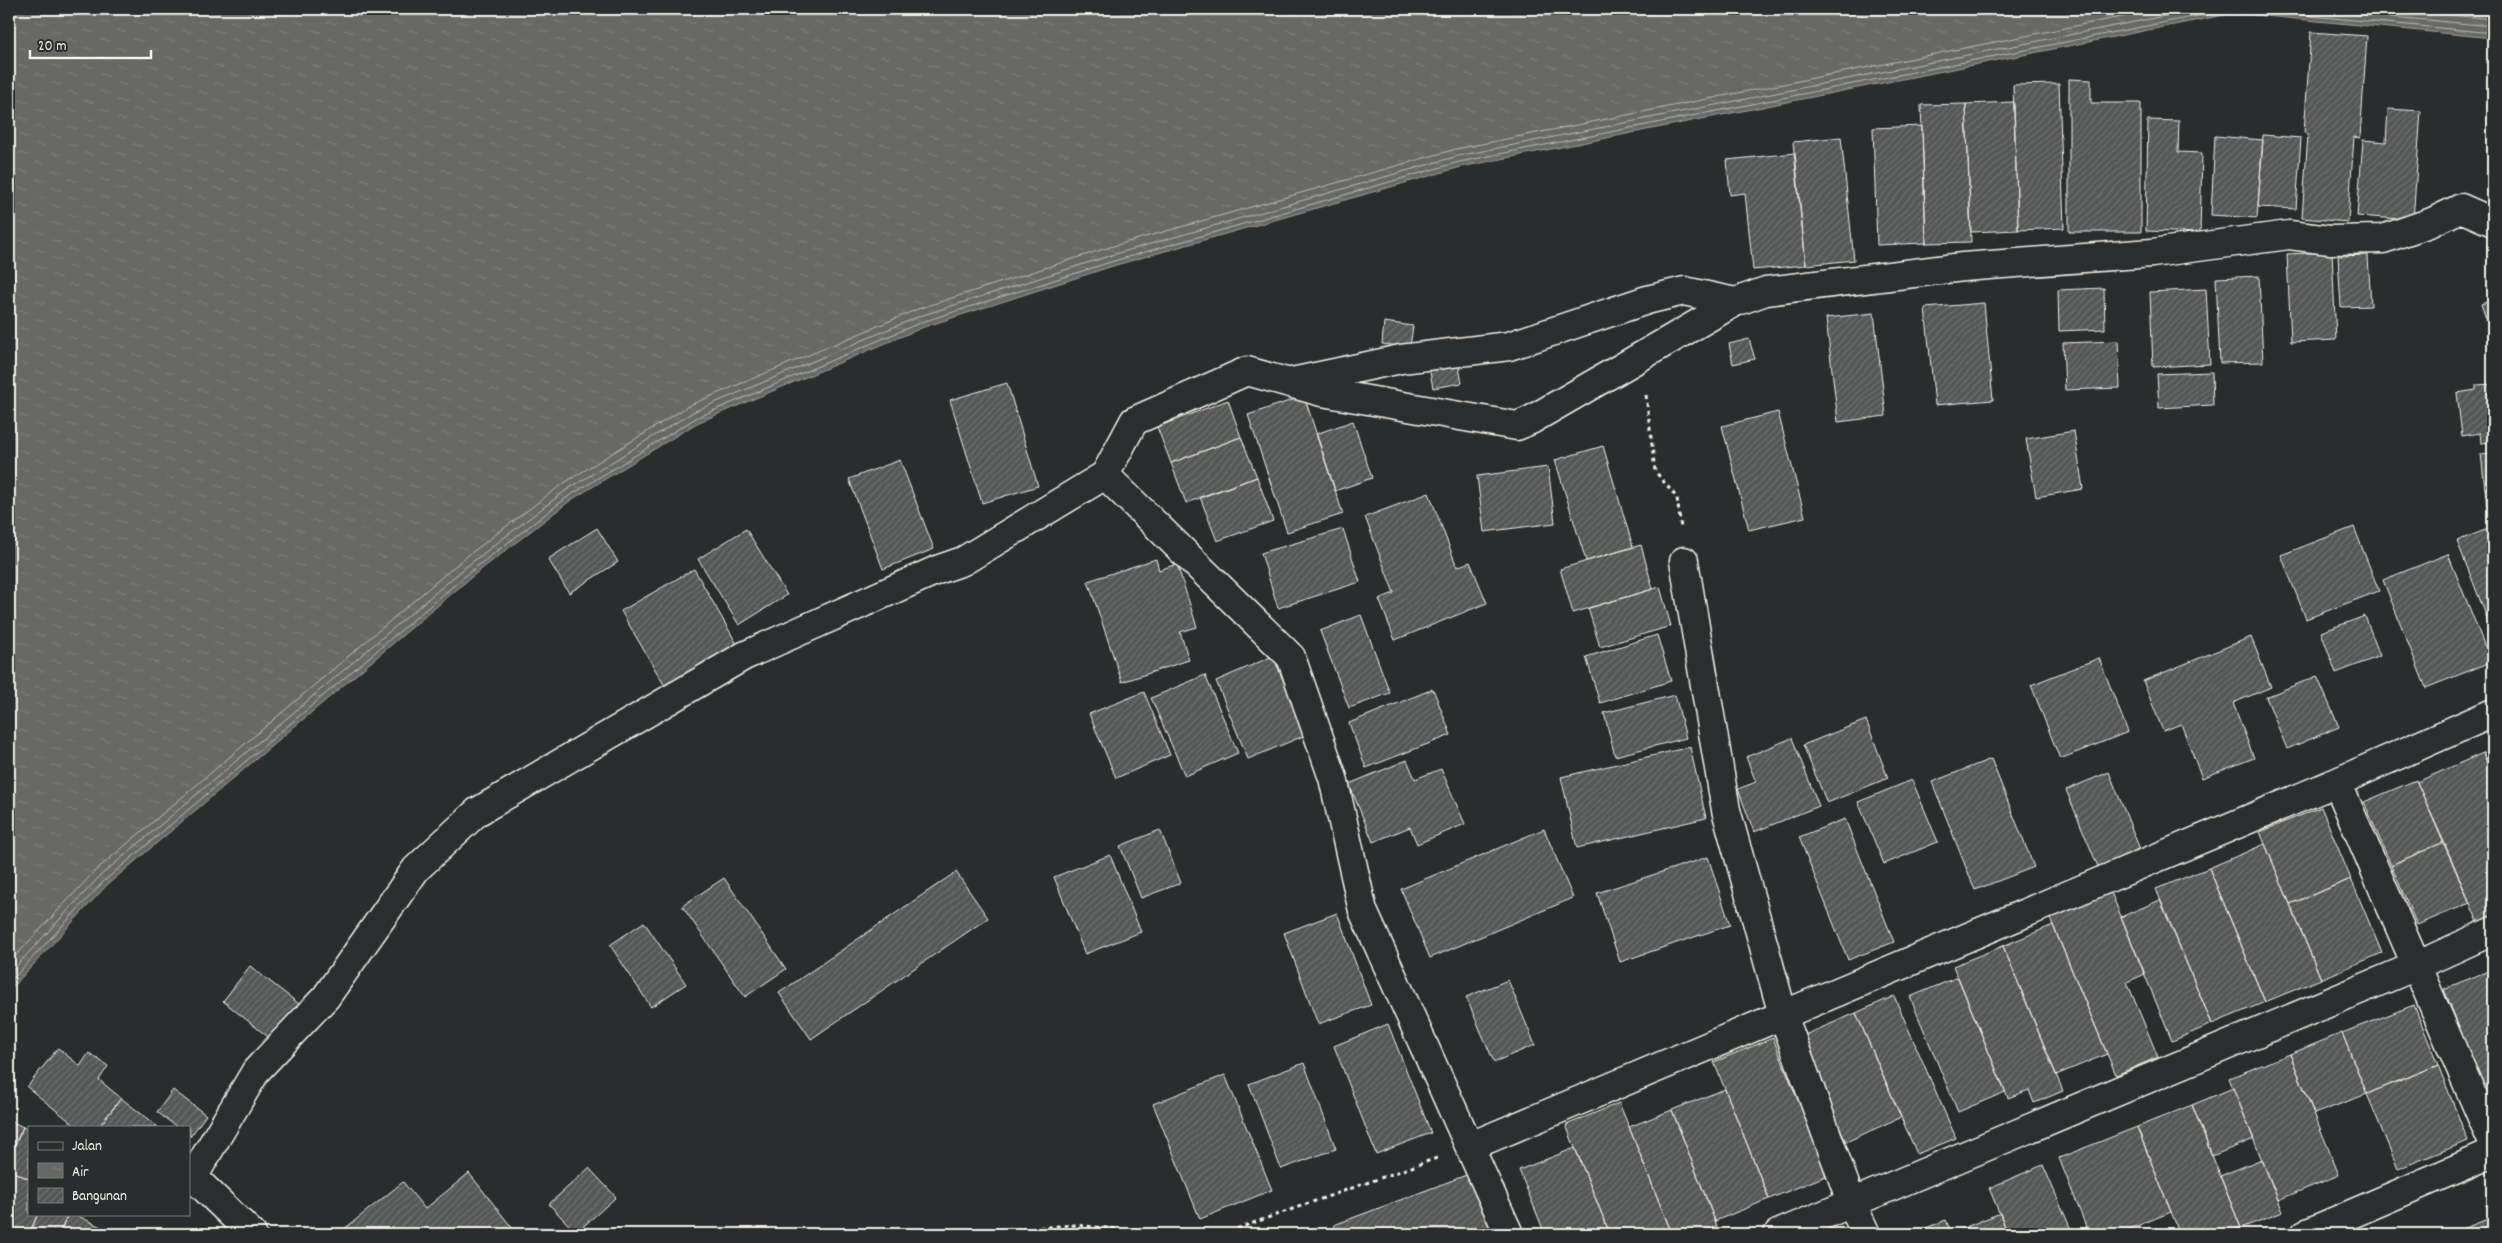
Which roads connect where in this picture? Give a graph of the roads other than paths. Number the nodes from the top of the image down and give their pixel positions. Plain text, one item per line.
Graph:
1 (2493, 222) edge
2 (1735, 302) junction
3 (1288, 383) junction
4 (1105, 476) junction
5 (1684, 561) road end
6 (2493, 713) edge
7 (2337, 782) junction
8 (2493, 931) edge
9 (2416, 966) junction
10 (1783, 1015) junction
11 (2493, 1143) edge
12 (1471, 1146) junction
13 (2493, 1153) edge
14 (1852, 1204) junction
15 (252, 1234) edge
16 (1509, 1234) edge
17 (1778, 1234) edge
18 (1866, 1234) edge
19 (2305, 1234) edge

1 - 2 street
2 - 3 street
2 - 3 street
3 - 4 street
4 - 12 street
4 - 15 street
5 - 10 street
6 - 7 street
7 - 9 street
7 - 10 street
8 - 9 street
9 - 11 street
9 - 14 street
10 - 12 street
10 - 14 street
12 - 16 street
13 - 19 street
14 - 17 street
14 - 18 street

